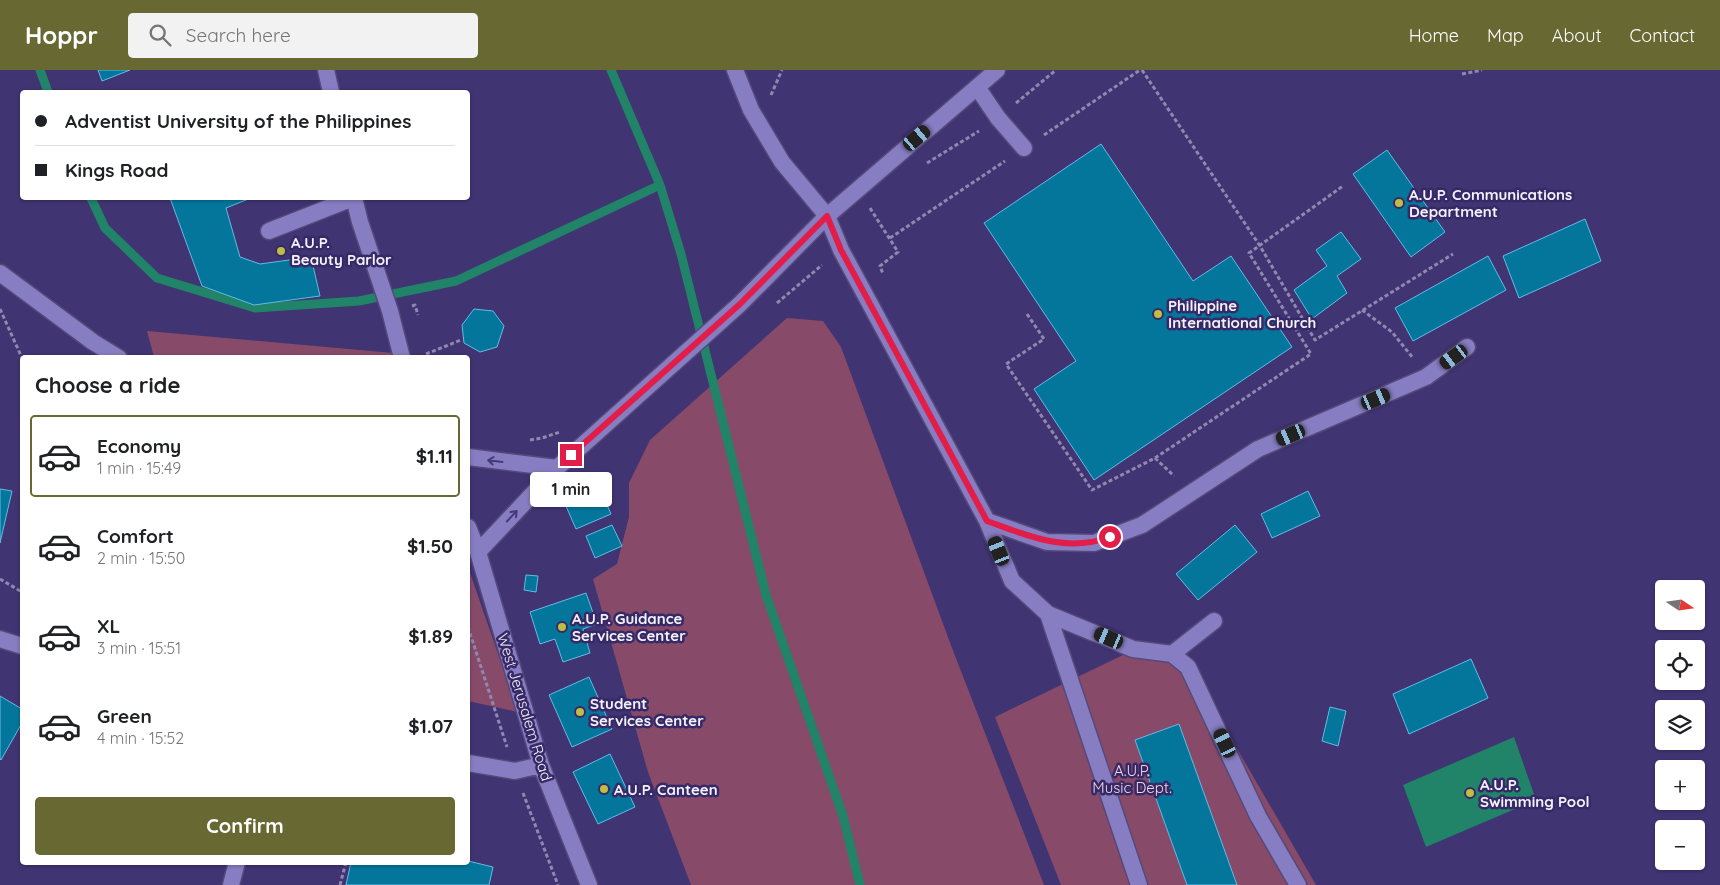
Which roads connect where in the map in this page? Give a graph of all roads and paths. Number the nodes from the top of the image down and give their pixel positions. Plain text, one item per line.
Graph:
1 (326, 70) edge
2 (734, 70) edge
3 (782, 70) edge
4 (997, 70) edge
5 (1056, 70) edge
6 (1142, 70) edge
7 (1482, 70) edge
8 (1462, 74) dead end
9 (977, 87) junction
10 (331, 90) edge
11 (771, 95) dead end
12 (998, 118) junction
13 (1024, 148) dead end
14 (923, 166) dead end
15 (1343, 186) dead end
16 (349, 200) edge
17 (354, 200) edge
18 (868, 205) dead end
19 (871, 210) dead end
20 (863, 213) dead end
21 (827, 216) junction
22 (269, 231) dead end
23 (1260, 246) junction
24 (841, 250) junction
25 (1453, 254) dead end
26 (880, 266) dead end
27 (0, 273) edge
28 (773, 306) dead end
29 (0, 308) edge
30 (1362, 310) junction
31 (1027, 314) dead end
32 (461, 340) dead end
33 (1468, 347) dead end
34 (426, 354) dead end
35 (21, 355) edge
36 (114, 355) edge
37 (397, 355) edge
38 (1427, 376) junction
39 (563, 431) dead end
40 (522, 440) dead end
41 (470, 457) edge
42 (1156, 458) junction
43 (557, 468) junction
44 (1166, 469) dead end
45 (987, 521) junction
46 (470, 532) edge
47 (478, 552) junction
48 (0, 580) edge
49 (20, 591) edge
50 (1048, 614) junction
51 (1214, 621) dead end
52 (0, 639) edge
53 (20, 645) edge
54 (1172, 654) junction
55 (470, 763) edge
56 (541, 765) junction
57 (345, 865) edge
58 (340, 885) edge
59 (589, 885) edge
60 (1138, 885) edge
61 (1298, 885) edge

1 - 10 lane
2 - 21 lane
3 - 11 path
4 - 9 lane
5 - 12 path
6 - 23 path
7 - 8 path
9 - 12 lane
9 - 21 lane
12 - 13 lane
12 - 14 path
15 - 23 path
16 - 22 lane
17 - 37 lane
18 - 20 path
19 - 26 path
21 - 24 lane
21 - 43 lane
23 - 30 path
23 - 42 path
24 - 28 path
24 - 45 lane
25 - 30 path
27 - 36 lane
29 - 35 path
30 - 38 path
31 - 42 path
32 - 34 path
33 - 38 lane
38 - 45 lane
39 - 40 path
43 -> 41 lane
42 - 44 path
47 -> 43 lane
45 - 50 lane
46 - 47 lane, West Jerusalem Road
47 - 56 lane, West Jerusalem Road
48 - 49 path
50 - 54 lane
50 - 60 lane
51 - 54 lane
52 - 53 lane
54 - 61 lane
55 - 56 lane
56 - 59 lane, West Jerusalem Road
57 - 58 path

